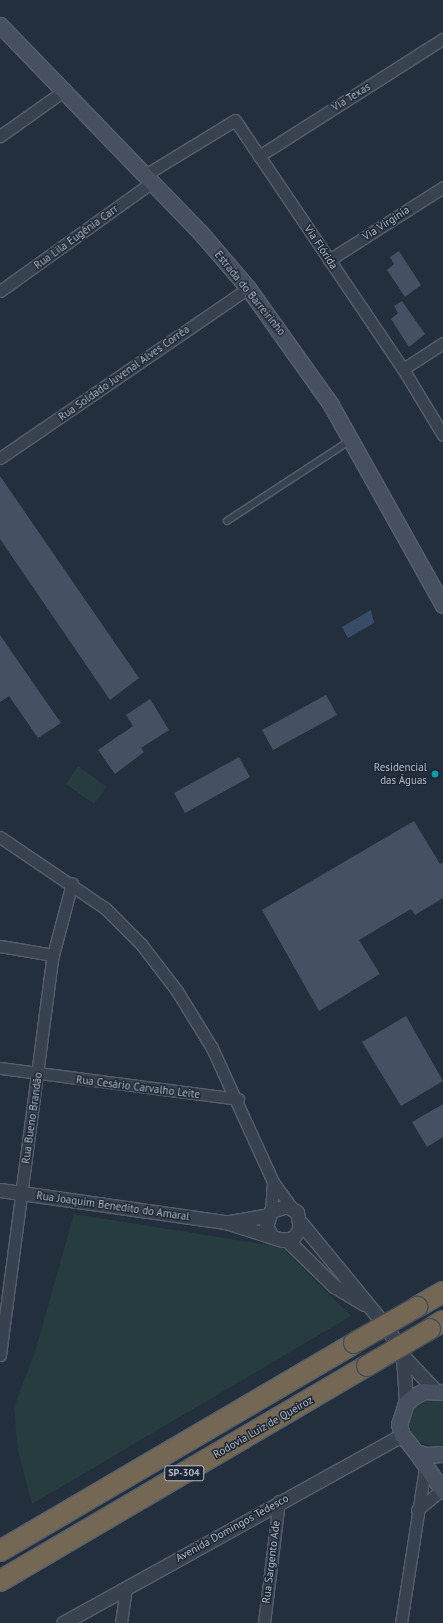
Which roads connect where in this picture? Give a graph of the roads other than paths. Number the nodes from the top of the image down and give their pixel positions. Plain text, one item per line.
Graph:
1 (0, 25) edge
2 (443, 39) edge
3 (65, 90) junction
4 (0, 136) edge
5 (174, 156) joint
6 (259, 156) junction
7 (149, 178) junction
8 (443, 187) edge
9 (329, 260) junction
10 (248, 288) junction
11 (0, 291) edge
12 (443, 343) edge
13 (403, 369) junction
14 (443, 435) edge
15 (351, 440) junction
16 (0, 458) edge
17 (227, 520) dead end
18 (443, 605) edge
19 (0, 837) edge
20 (72, 883) junction
21 (0, 946) edge
22 (53, 955) junction
23 (0, 1068) edge
24 (39, 1074) junction
25 (238, 1099) junction
26 (273, 1182) junction
27 (0, 1190) edge
28 (21, 1193) junction
29 (292, 1208) junction
30 (269, 1213) junction
31 (226, 1222) junction
32 (301, 1223) junction
33 (272, 1236) junction
34 (287, 1240) junction
35 (443, 1292) edge
36 (367, 1305) junction
37 (436, 1325) edge
38 (1, 1340) edge
39 (0, 1355) edge
40 (403, 1356) junction
41 (439, 1391) edge
42 (406, 1403) junction
43 (402, 1435) junction
44 (416, 1452) junction
45 (443, 1454) edge
46 (426, 1468) junction
47 (443, 1490) edge
48 (279, 1501) junction
49 (418, 1510) junction
50 (0, 1551) edge
51 (0, 1581) edge
52 (126, 1587) junction
53 (63, 1623) edge
54 (121, 1623) edge
55 (264, 1623) edge
56 (401, 1623) edge

1 - 3 main road, Estrada do Barreirinho
2 - 6 street, Via Texas
3 - 4 street
3 - 7 main road, Estrada do Barreirinho
5 - 6 street, Via Flórida
5 - 7 street, Rua Lila Eugênia Carr
6 - 9 street, Via Flórida
7 - 10 main road, Estrada do Barreirinho
7 - 11 street, Rua Lila Eugênia Carr
8 - 9 street, Via Virginia
9 - 13 street, Via Flórida
10 - 15 main road, Estrada do Barreirinho
10 - 16 street, Rua Soldado Juvenal Alves Corrêa
12 - 13 street
13 - 14 street, Via Flórida
15 - 17 lane
15 - 18 main road, Estrada do Barreirinho
19 - 20 street
20 - 22 street, Rua Bueno Brandão
20 - 25 street
21 - 22 street
22 - 24 street, Rua Bueno Brandão
23 - 24 street, Rua Cesário Carvalho Leite
24 - 25 street, Rua Cesário Carvalho Leite
24 - 28 street, Rua Bueno Brandão
25 - 26 street
26 - 29 street
26 - 30 street
27 - 28 street, Rua Joaquim Benedito do Amaral
28 - 31 street, Rua Joaquim Benedito do Amaral
28 - 38 street, Rua Bueno Brandão
29 - 30 street
29 - 32 street
30 - 31 street, Rua Joaquim Benedito do Amaral
30 - 33 street
31 - 33 street, Rua Joaquim Benedito do Amaral
32 - 34 street
32 - 36 street
33 - 34 street
34 - 36 street
35 - 50 highway, SP-304, bridge
36 - 40 street
37 - 51 highway, Rodovia Luiz de Queiroz / SP-304, bridge
38 - 39 street, Rua Bueno Brandão
40 - 41 street
40 - 42 street
41 - 42 main road
42 - 43 main road
43 - 44 main road
43 - 48 street, Avenida Domingos Tedesco
44 - 45 main road
44 - 46 main road
46 - 47 main road
46 - 49 street
47 - 49 street
48 - 52 street, Avenida Domingos Tedesco
48 - 55 street, Rua Sargento Ade
49 - 56 street
52 - 53 street, Avenida Domingos Tedesco
52 - 54 street

